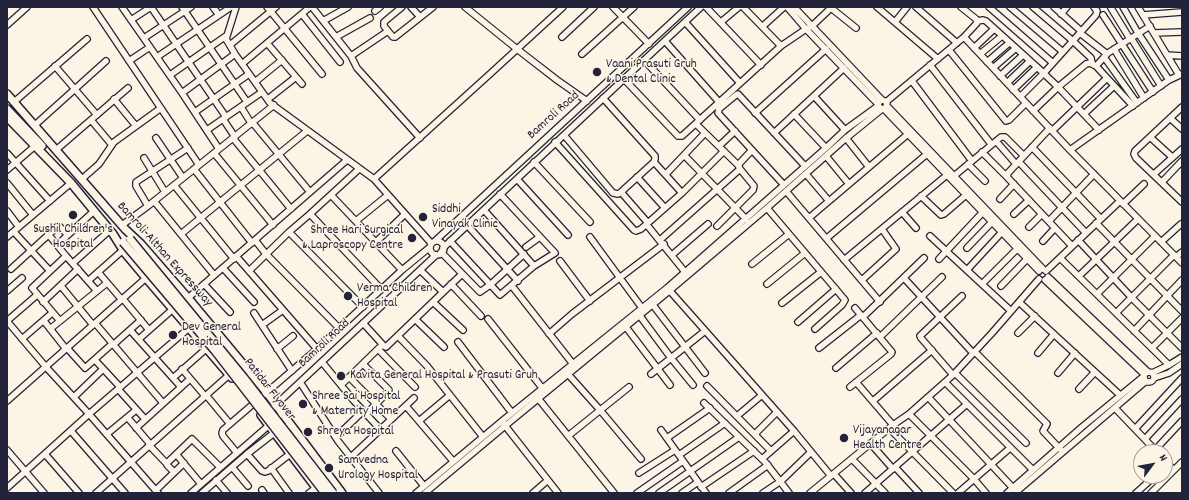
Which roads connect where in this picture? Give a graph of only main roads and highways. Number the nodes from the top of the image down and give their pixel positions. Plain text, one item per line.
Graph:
1 (7, 94) edge
2 (10, 101) edge
3 (7, 109) edge
4 (7, 117) edge
5 (105, 206) junction
6 (96, 212) junction
7 (123, 227) junction
8 (112, 232) junction
9 (126, 240) junction
10 (318, 490) edge
11 (325, 493) edge
12 (333, 493) edge
13 (342, 493) edge

1 - 2 main road, Bamroli-Althan Expressway
2 - 5 main road, Bamroli-Althan Expressway
2 - 5 main road
3 - 6 main road
4 - 6 main road
5 - 7 main road, Bamroli-Althan Expressway
6 - 8 main road
7 - 9 main road, Patidar Flyover
7 - 13 main road, Bamroli-Althan Expressway
8 - 9 main road, Patidar Flyover
8 - 10 main road, Bamroli-Althan Expressway
9 - 11 main road, Patidar Flyover, bridge
9 - 12 main road, Patidar Flyover, bridge

